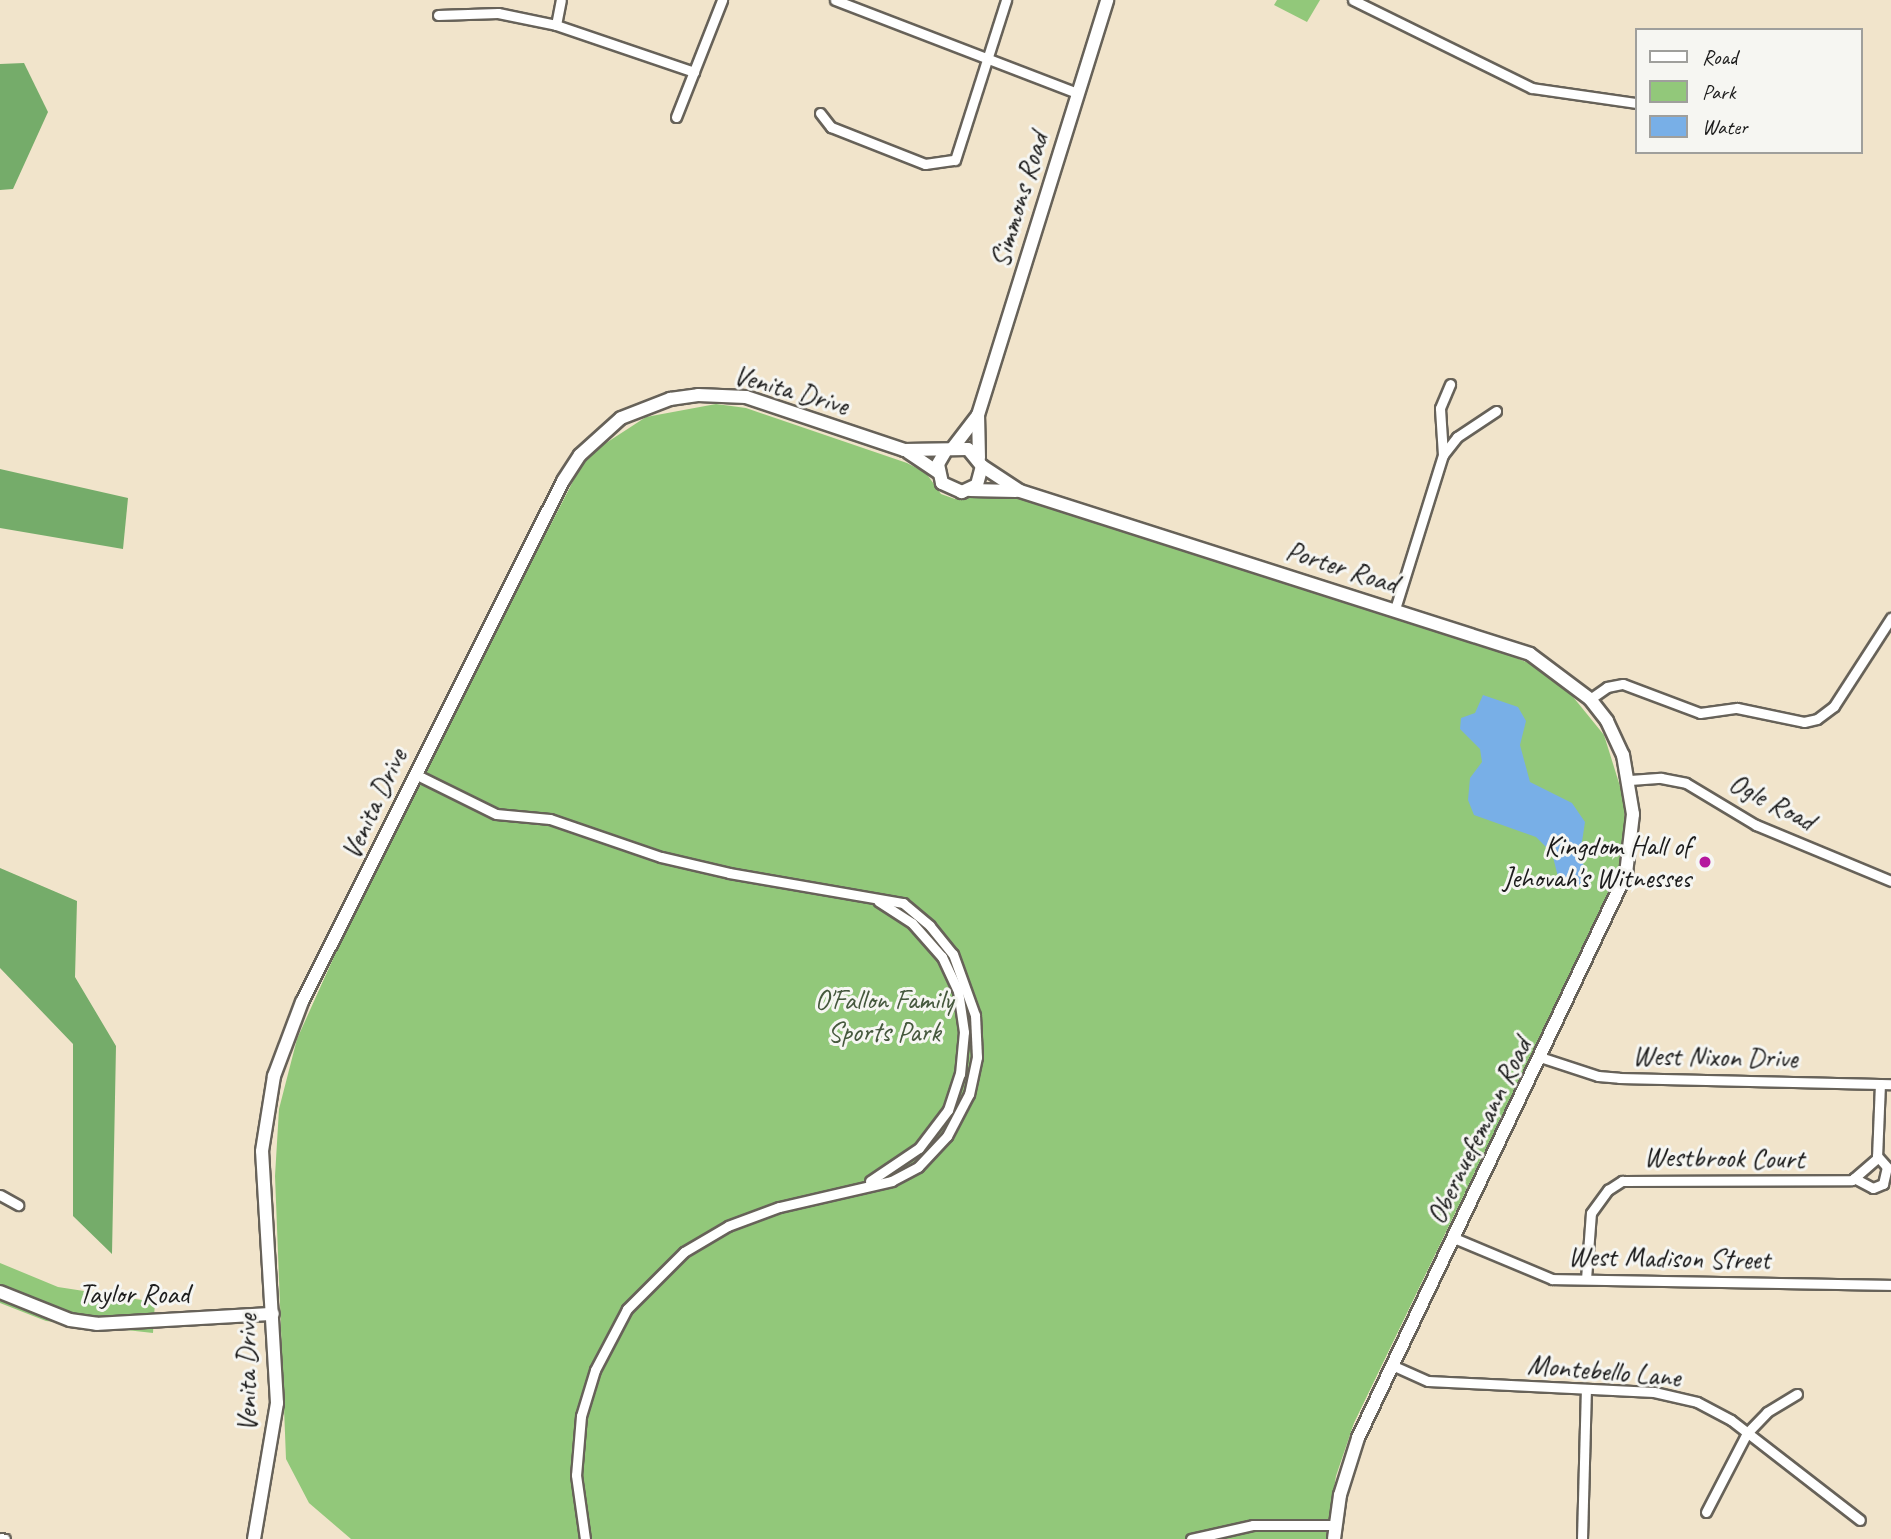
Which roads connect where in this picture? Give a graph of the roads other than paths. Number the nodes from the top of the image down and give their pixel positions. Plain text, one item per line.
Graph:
1 (561, 0) edge
2 (722, 0) edge
3 (835, 0) edge
4 (1006, 0) edge
5 (1107, 0) edge
6 (1353, 0) edge
7 (438, 15) dead end
8 (555, 25) junction
9 (989, 60) junction
10 (694, 72) junction
11 (1077, 93) junction
12 (1636, 103) edge
13 (820, 113) dead end
14 (676, 117) dead end
15 (1450, 384) dead end
16 (1496, 411) dead end
17 (978, 415) junction
18 (904, 450) junction
19 (949, 450) junction
20 (1443, 455) junction
21 (981, 462) junction
22 (937, 472) junction
23 (970, 490) junction
24 (1020, 491) junction
25 (1395, 609) junction
26 (1891, 618) edge
27 (1590, 699) junction
28 (1616, 739) joint
29 (415, 774) junction
30 (1630, 780) junction
31 (1891, 881) edge
32 (1540, 1057) junction
33 (1880, 1084) junction
34 (1891, 1084) edge
35 (1877, 1156) junction
36 (1854, 1178) junction
37 (0, 1195) edge
38 (18, 1205) dead end
39 (1454, 1238) junction
40 (1586, 1279) junction
41 (1891, 1284) edge
42 (0, 1292) edge
43 (273, 1314) junction
44 (1394, 1366) junction
45 (1586, 1390) junction
46 (1797, 1394) dead end
47 (1747, 1433) junction
48 (1706, 1512) dead end
49 (1860, 1520) dead end
50 (1334, 1532) edge
51 (0, 1538) edge
52 (5, 1539) edge
53 (254, 1539) edge
54 (585, 1539) edge
55 (1191, 1539) edge
56 (1581, 1539) edge

1 - 8 street
2 - 10 street
3 - 9 street
4 - 9 street
5 - 11 street, Simmons Road
6 - 12 street
7 - 8 street
8 - 10 street
9 - 11 street
9 - 13 street
10 - 14 street
11 - 17 street, Simmons Road
15 - 20 street
16 - 20 street
17 - 19 street, Simmons Road
17 - 21 street, Simmons Road
18 - 19 street, Venita Drive
18 - 22 street, Venita Drive
18 - 29 street, Venita Drive
19 - 21 street
19 - 22 street
20 - 25 street
21 - 23 street
21 - 24 street, Porter Road
22 - 23 street
23 - 24 street, Porter Road
24 - 25 street, Porter Road
25 - 27 street, Porter Road
26 - 27 street
27 - 28 street, Porter Road
28 - 30 street, Obernuefemann Road
29 - 43 street, Venita Drive
29 - 54 street
30 - 31 street, Ogle Road
30 - 32 street, Obernuefemann Road
32 - 33 street, West Nixon Drive
32 - 39 street, Obernuefemann Road
33 - 34 street, West Nixon Drive
33 - 35 street, Westbrook Court
35 - 36 street
35 - 36 street, Westbrook Court
36 - 40 street, Westbrook Court
37 - 38 street
39 - 40 street, West Madison Street
39 - 44 street, Obernuefemann Road
40 - 41 street, West Madison Street
42 - 43 street, Taylor Road
43 - 53 street, Venita Drive
44 - 45 street, Montebello Lane
44 - 50 street, Obernuefemann Road
45 - 47 street, Montebello Lane
45 - 56 street
46 - 47 street
47 - 48 street
47 - 49 street, Montebello Lane
50 - 55 street
51 - 52 street

